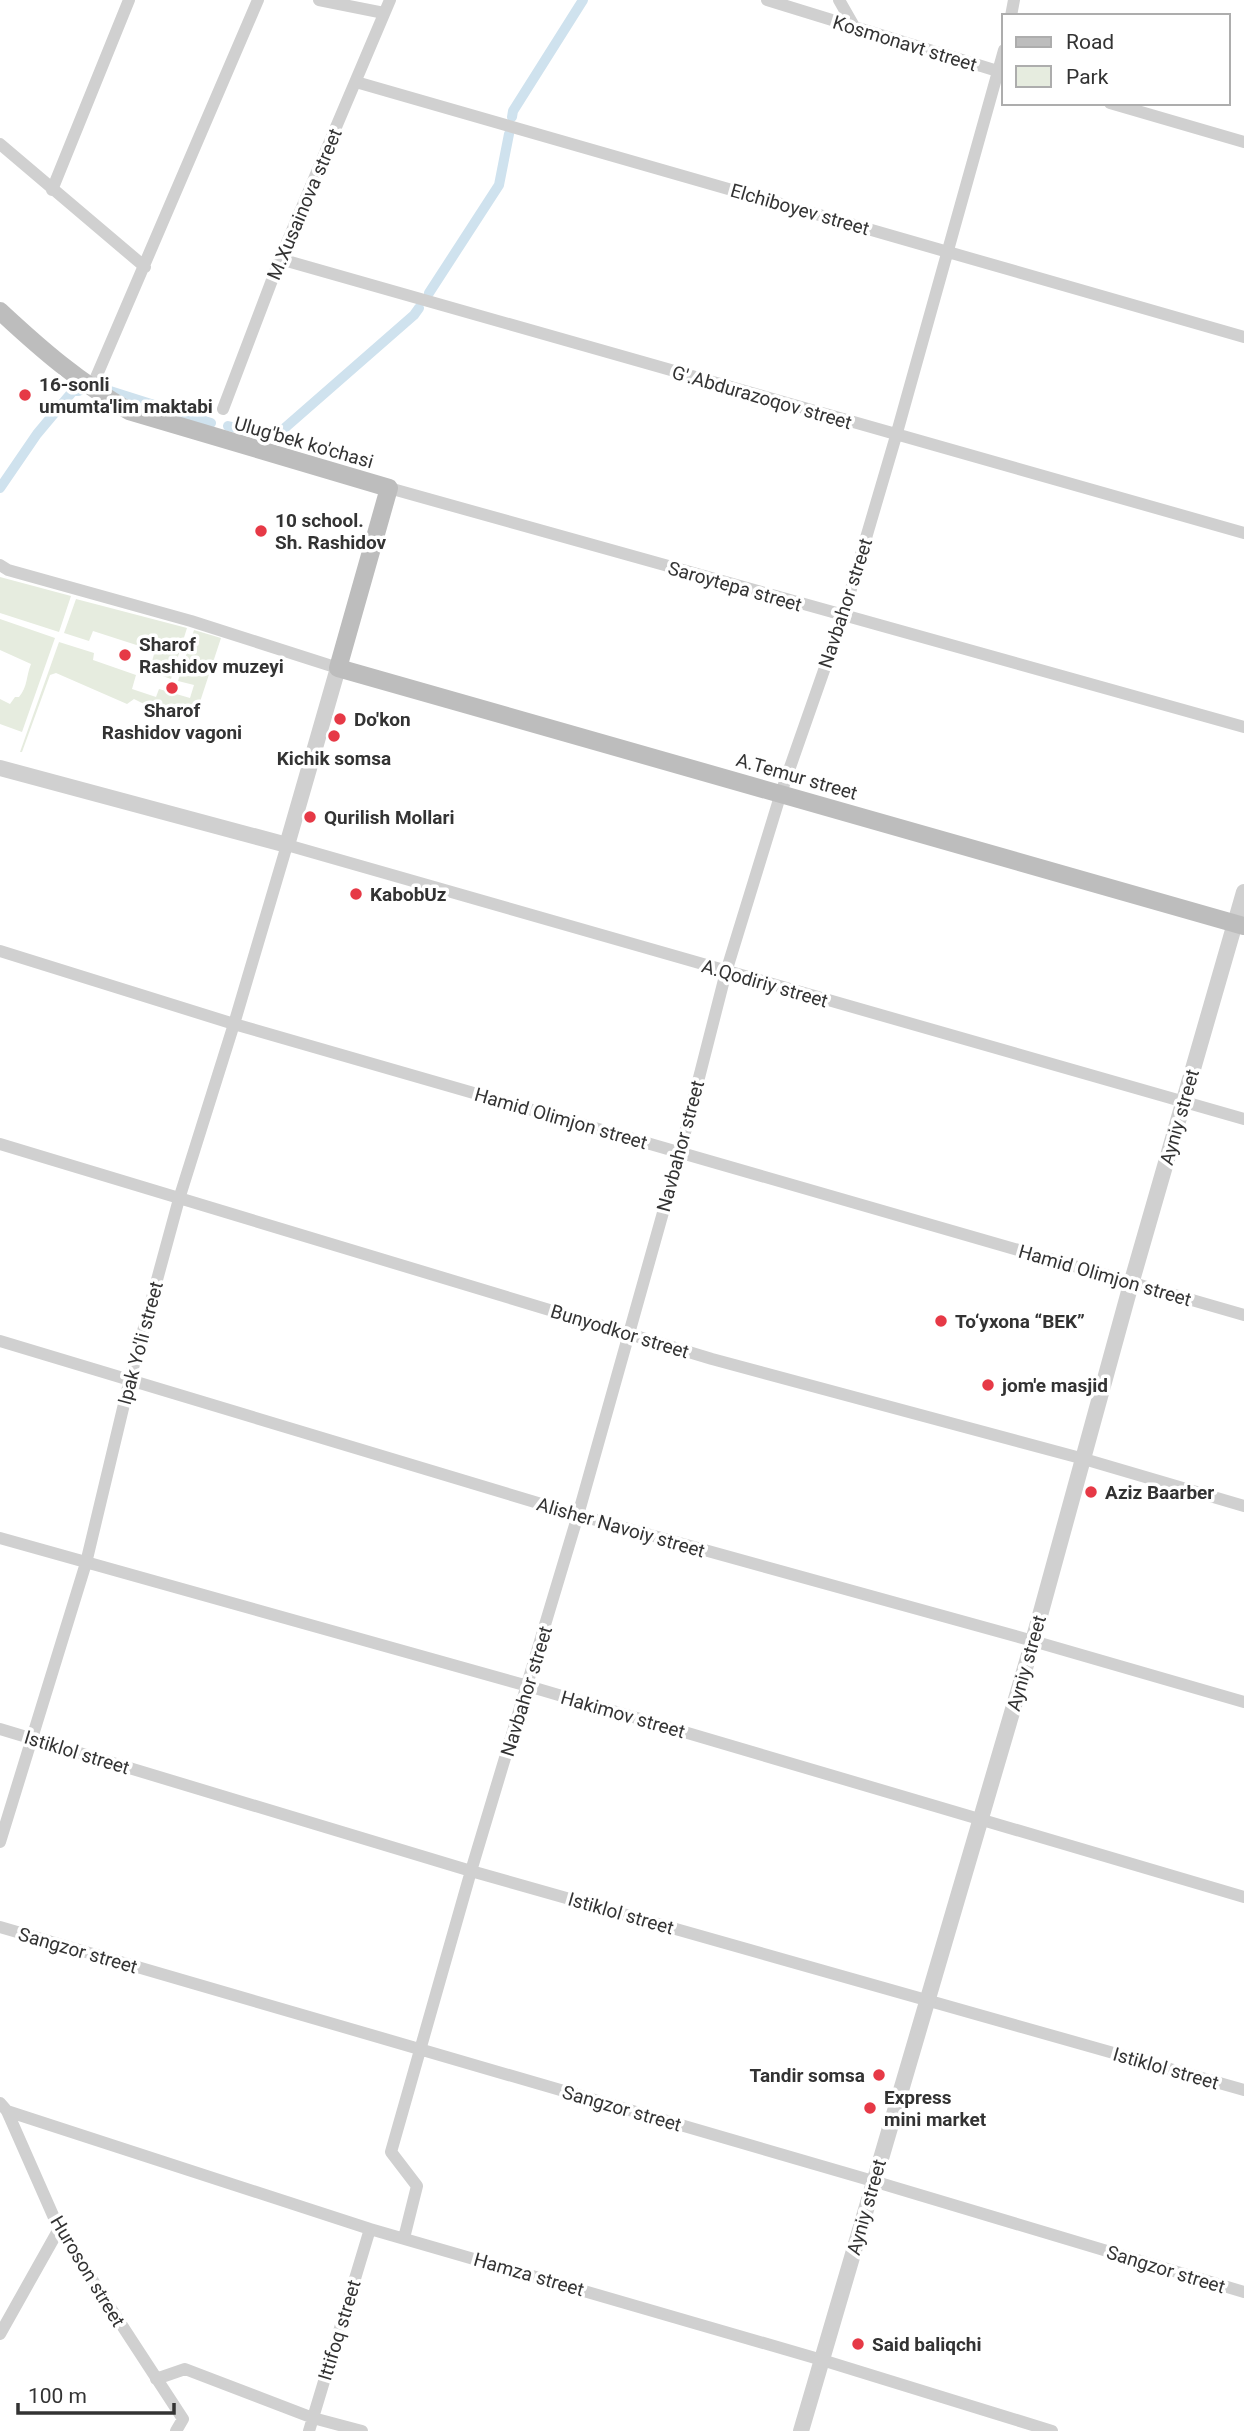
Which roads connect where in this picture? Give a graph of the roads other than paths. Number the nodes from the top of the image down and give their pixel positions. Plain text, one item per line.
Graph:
1 (129, 0) edge
2 (258, 0) edge
3 (319, 0) edge
4 (390, 0) edge
5 (767, 0) edge
6 (839, 0) edge
7 (384, 13) junction
8 (855, 28) junction
9 (1002, 72) edge
10 (355, 82) junction
11 (1117, 105) edge
12 (1244, 142) edge
13 (0, 144) edge
14 (52, 190) junction
15 (947, 250) junction
16 (280, 259) junction
17 (145, 267) junction
18 (0, 311) edge
19 (1244, 337) edge
20 (91, 389) junction
21 (223, 409) dead end
22 (896, 436) junction
23 (388, 488) junction
24 (1244, 533) edge
25 (0, 565) edge
26 (843, 616) junction
27 (338, 668) junction
28 (1244, 727) edge
29 (0, 768) edge
30 (781, 793) junction
31 (287, 845) junction
32 (1244, 892) edge
33 (1240, 925) edge
34 (0, 951) edge
35 (726, 972) junction
36 (234, 1024) junction
37 (1183, 1102) junction
38 (1244, 1119) edge
39 (0, 1144) edge
40 (680, 1152) junction
41 (178, 1199) junction
42 (1131, 1284) junction
43 (1244, 1315) edge
44 (628, 1334) junction
45 (0, 1341) edge
46 (130, 1380) junction
47 (1084, 1459) junction
48 (1244, 1506) edge
49 (578, 1515) junction
50 (0, 1538) edge
51 (86, 1563) junction
52 (1033, 1641) junction
53 (528, 1686) junction
54 (1244, 1702) edge
55 (0, 1729) edge
56 (31, 1738) junction
57 (980, 1818) junction
58 (0, 1842) edge
59 (471, 1871) junction
60 (1244, 1897) edge
61 (0, 1927) edge
62 (928, 1999) junction
63 (421, 2049) junction
64 (1244, 2090) edge
65 (4, 2107) edge
66 (873, 2181) junction
67 (60, 2229) junction
68 (370, 2229) junction
69 (404, 2238) junction
70 (1244, 2292) edge
71 (0, 2334) edge
72 (822, 2360) junction
73 (156, 2379) junction
74 (313, 2418) junction
75 (183, 2419) junction
76 (176, 2431) edge
77 (192, 2431) edge
78 (309, 2431) edge
79 (362, 2431) edge
80 (801, 2431) edge
81 (1052, 2431) edge

1 - 14 street
2 - 17 street
3 - 7 street
4 - 7 street, M.Xusainova street
5 - 8 street, Kosmonavt street
6 - 8 street
7 - 10 street, M.Xusainova street
8 - 9 street, Kosmonavt street
9 - 15 street, Navbahor street
10 - 15 street, Elchiboyev street
10 - 16 street, M.Xusainova street
11 - 12 street
13 - 14 street
14 - 17 street
15 - 19 street, Elchiboyev street
15 - 22 street, Navbahor street
16 - 21 street, M.Xusainova street
16 - 22 street, G'.Abdurazoqov street
17 - 20 street
18 - 20 main road, Ulug'bek ko'chasi
20 - 23 main road, Ulug'bek ko'chasi
22 - 24 street, G'.Abdurazoqov street
22 - 26 street, Navbahor street
23 - 26 street, Saroytepa street
23 - 27 main road
25 - 27 street
26 - 28 street, Saroytepa street
26 - 30 street, Navbahor street
27 - 30 main road, A.Temur street
27 - 31 street
29 - 31 street
30 - 33 main road, A.Temur street
30 - 35 street, Navbahor street
31 - 35 street, A.Qodiriy street
31 - 36 street, Ipak Yo'li street
32 - 33 street, Ayniy street
33 - 37 street, Ayniy street
34 - 36 street, Hamid Olimjon street
35 - 37 street, A.Qodiriy street
35 - 40 street, Navbahor street
36 - 40 street, Hamid Olimjon street
36 - 41 street, Ipak Yo'li street
37 - 38 street, A.Qodiriy street
37 - 42 street, Ayniy street
39 - 41 street, Bunyodkor street
40 - 42 street, Hamid Olimjon street
40 - 44 street, Navbahor street
41 - 44 street, Bunyodkor street
41 - 46 street, Ipak Yo'li street
42 - 43 street, Hamid Olimjon street
42 - 47 street, Ayniy street
44 - 47 street, Bunyodkor street
44 - 49 street, Navbahor street
45 - 46 street, Alisher Navoiy street
46 - 49 street, Alisher Navoiy street
46 - 51 street, Ipak Yo'li street
47 - 48 street, Bunyodkor street
47 - 52 street, Ayniy street
49 - 52 street, Alisher Navoiy street
49 - 53 street, Navbahor street
50 - 51 street, Hakimov street
51 - 53 street, Hakimov street
51 - 56 street, Ipak Yo'li street
52 - 54 street, Alisher Navoiy street
52 - 57 street, Ayniy street
53 - 57 street, Hakimov street
53 - 59 street, Navbahor street
55 - 56 street, Istiklol street
56 - 58 street, Ipak Yo'li street
56 - 59 street, Istiklol street
57 - 60 street, Hakimov street
57 - 62 street, Ayniy street
59 - 62 street, Istiklol street
59 - 63 street, Navbahor street
61 - 63 street, Sangzor street
62 - 64 street, Istiklol street
62 - 66 street, Ayniy street
63 - 66 street, Sangzor street
63 - 69 street, Navbahor street
65 - 67 street, Huroson street
65 - 68 street, Hamza street
66 - 70 street, Sangzor street
66 - 72 street, Ayniy street
67 - 71 street
67 - 73 street, Huroson street
68 - 69 street, Hamza street
68 - 74 street, Ittifoq street
69 - 72 street, Hamza street
72 - 80 street, Ayniy street
72 - 81 street, Hamza street
73 - 74 street
73 - 75 street, Huroson street
74 - 78 street, Ittifoq street
74 - 79 street
75 - 76 street
75 - 77 street, Huroson street

